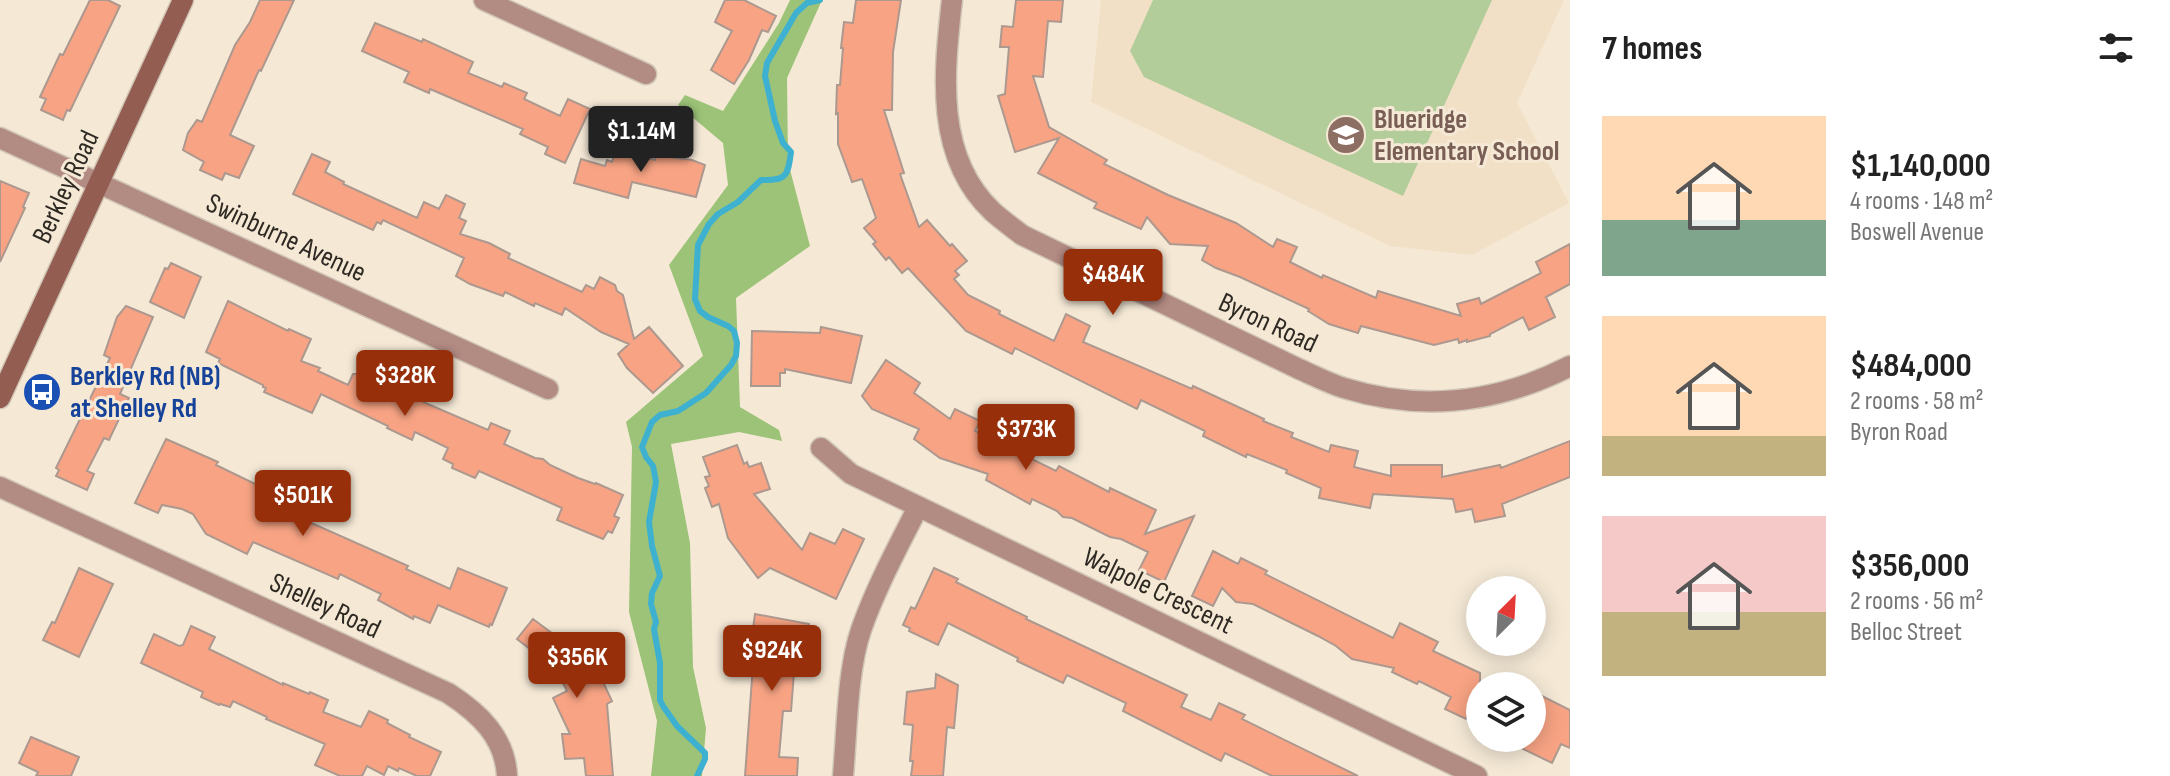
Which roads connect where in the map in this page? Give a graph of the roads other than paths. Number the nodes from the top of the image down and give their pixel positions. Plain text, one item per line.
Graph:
1 (183, 0) edge
2 (484, 0) edge
3 (952, 0) edge
4 (646, 74) dead end
5 (0, 138) edge
6 (98, 183) junction
7 (1570, 366) edge
8 (548, 389) dead end
9 (0, 398) edge
10 (821, 448) dead end
11 (0, 487) edge
12 (918, 507) junction
13 (507, 776) edge
14 (843, 776) edge
15 (1477, 776) edge

1 - 6 street, Berkley Road
2 - 4 street
3 - 7 street, Byron Road
5 - 6 street, Swinburne Avenue
6 - 8 street, Swinburne Avenue
6 - 9 street, Berkley Road
10 - 12 street, Walpole Crescent
11 - 13 street, Shelley Road
12 - 14 street
12 - 15 street, Walpole Crescent

